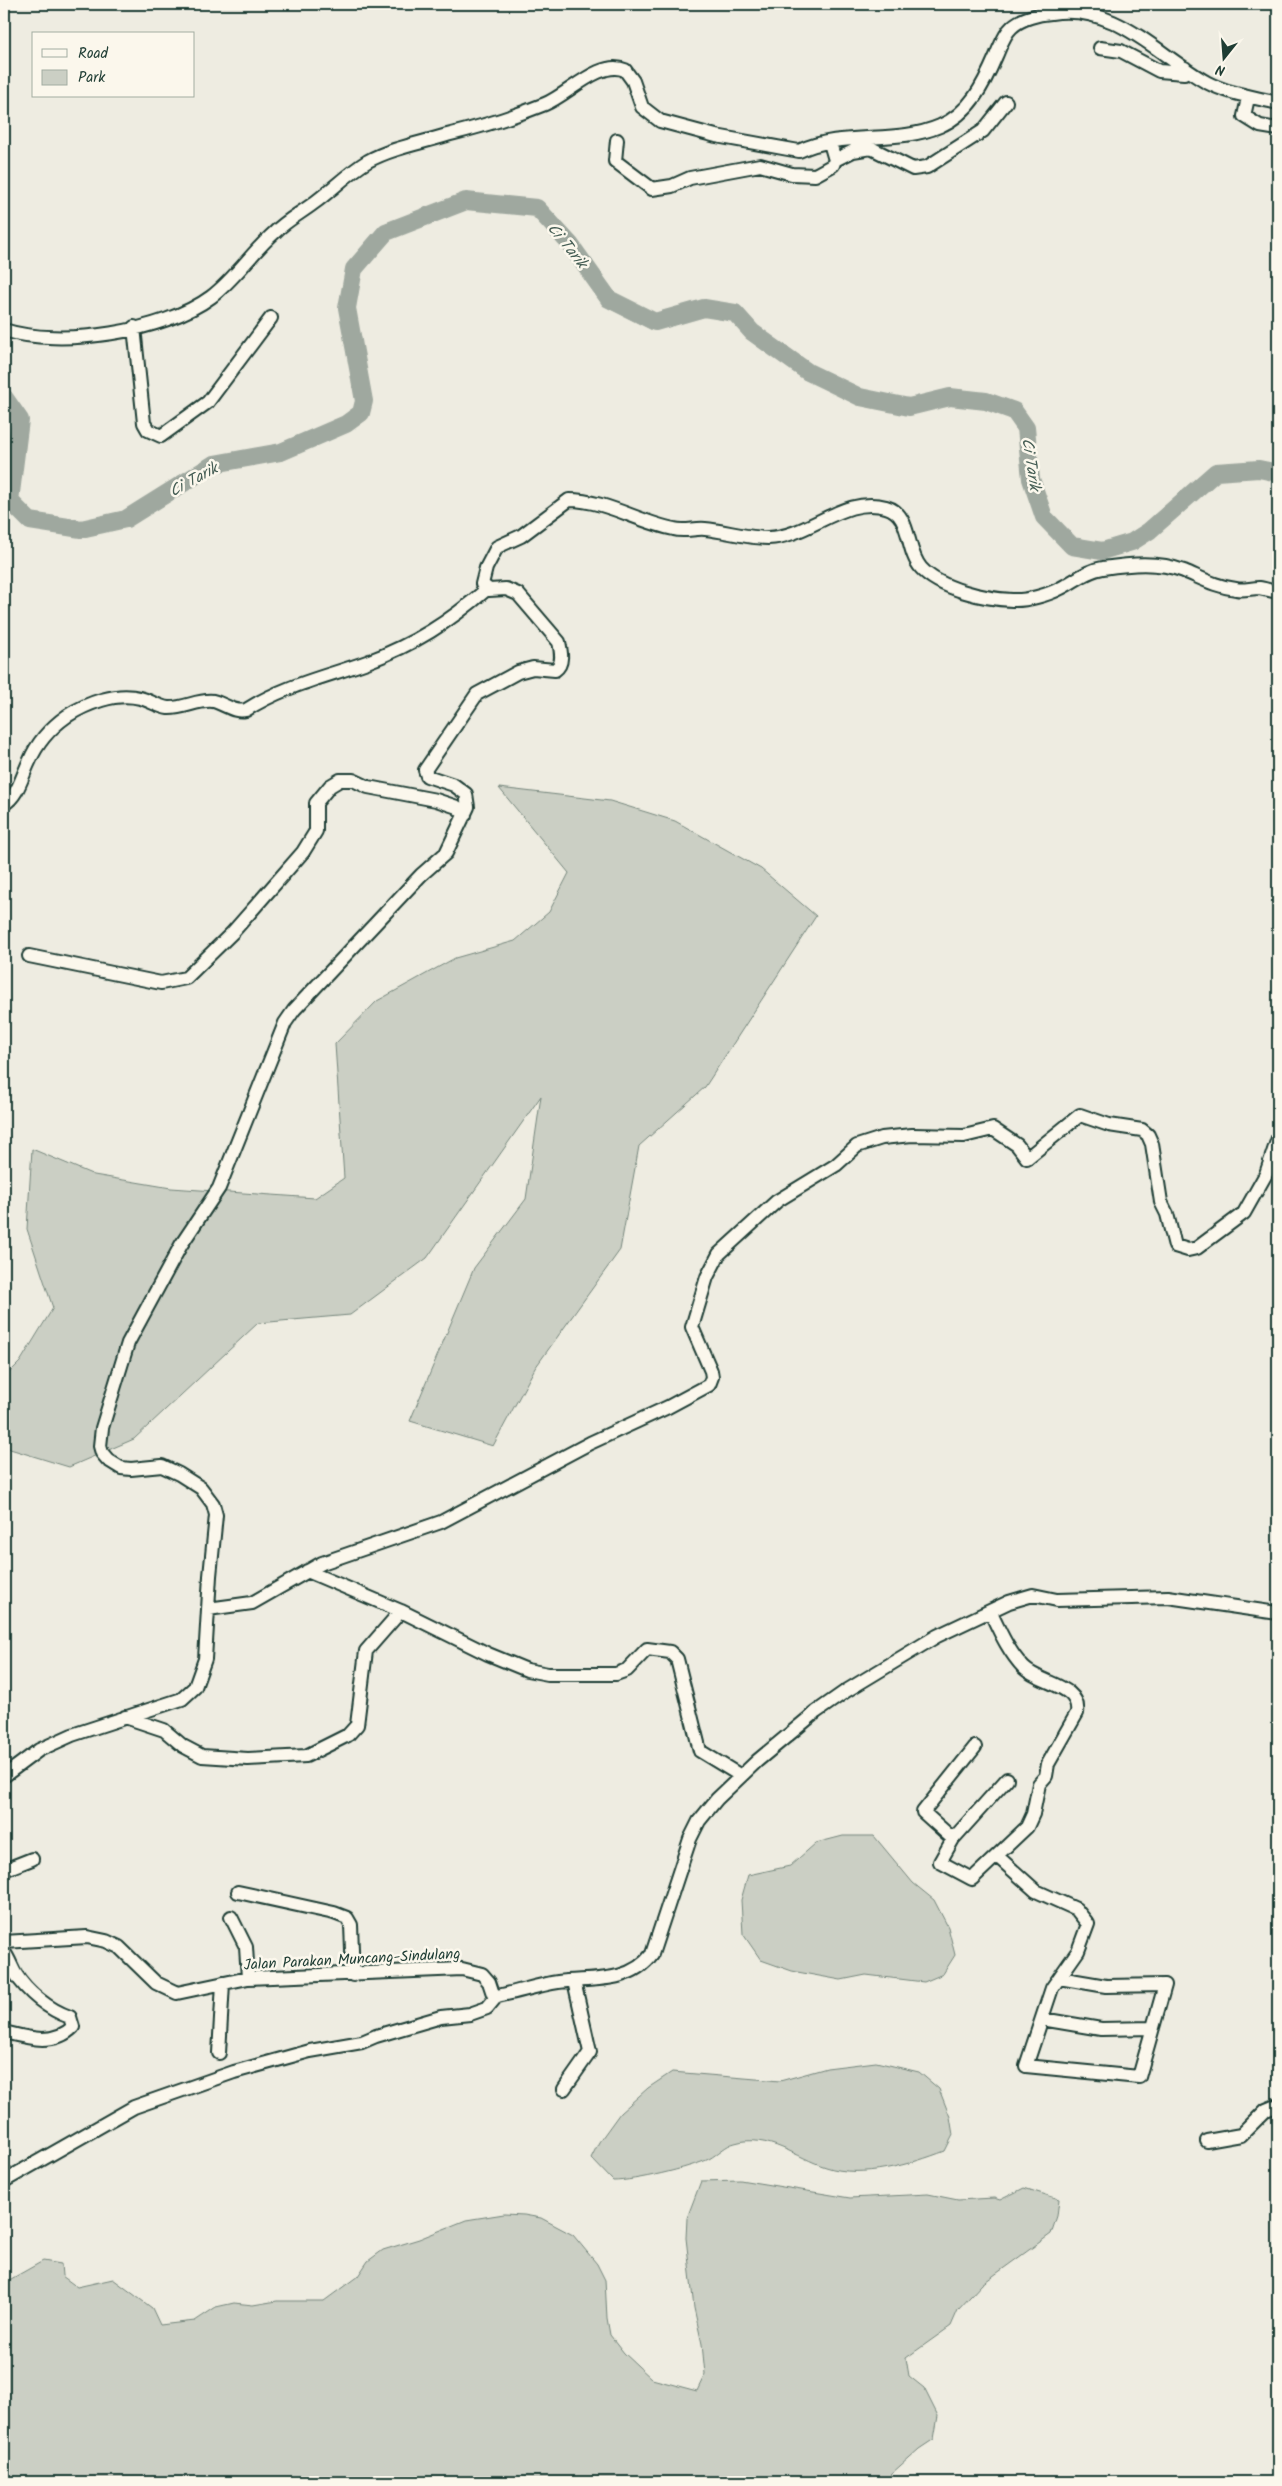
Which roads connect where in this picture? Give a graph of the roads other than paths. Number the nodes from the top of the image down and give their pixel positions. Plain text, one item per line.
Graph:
1 (1100, 48) dead end
2 (1185, 68) junction
3 (1248, 98) junction
4 (1006, 102) dead end
5 (1278, 103) edge
6 (1278, 129) edge
7 (617, 140) dead end
8 (830, 143) junction
9 (761, 145) junction
10 (835, 160) junction
11 (760, 165) junction
12 (271, 318) dead end
13 (134, 327) junction
14 (4, 330) edge
15 (487, 589) junction
16 (1278, 592) edge
17 (4, 804) edge
18 (465, 815) junction
19 (29, 956) dead end
20 (1278, 1138) edge
21 (307, 1571) junction
22 (208, 1609) junction
23 (401, 1611) junction
24 (990, 1612) junction
25 (1278, 1613) edge
26 (125, 1717) junction
27 (975, 1748) dead end
28 (4, 1776) edge
29 (741, 1776) junction
30 (1007, 1778) dead end
31 (953, 1839) junction
32 (997, 1856) junction
33 (32, 1859) dead end
34 (4, 1870) edge
35 (238, 1892) dead end
36 (231, 1917) dead end
37 (4, 1942) edge
38 (4, 1952) edge
39 (353, 1975) junction
40 (248, 1978) junction
41 (1060, 1978) junction
42 (574, 1981) junction
43 (224, 1983) junction
44 (498, 1996) junction
45 (1042, 2019) junction
46 (1153, 2028) junction
47 (4, 2032) edge
48 (219, 2053) dead end
49 (564, 2089) dead end
50 (1278, 2105) edge
51 (1207, 2141) dead end
52 (4, 2181) edge

1 - 2 street
2 - 3 street
2 - 8 street
3 - 5 street
3 - 6 street
4 - 10 street
7 - 11 street
8 - 9 street
8 - 10 street
9 - 11 street
9 - 13 street
10 - 11 street
12 - 13 street
13 - 14 street
15 - 16 street
15 - 17 street
15 - 18 street
18 - 19 street
18 - 22 street
20 - 21 street
21 - 22 street
21 - 23 street
22 - 26 street
23 - 26 street
23 - 29 street
24 - 25 street
24 - 29 street
24 - 32 street
26 - 28 street
27 - 31 street
29 - 42 street
30 - 31 street
31 - 32 street
32 - 41 street
33 - 34 street
35 - 39 street
36 - 40 street
37 - 43 street, Jalan Parakan Muncang-Sindulang
38 - 47 street
39 - 40 street, Jalan Parakan Muncang-Sindulang
39 - 44 street, Jalan Parakan Muncang-Sindulang
40 - 43 street, Jalan Parakan Muncang-Sindulang
41 - 45 street
41 - 46 street
42 - 44 street
42 - 49 street
43 - 48 street
44 - 52 street
45 - 46 street
45 - 46 street
50 - 51 street

